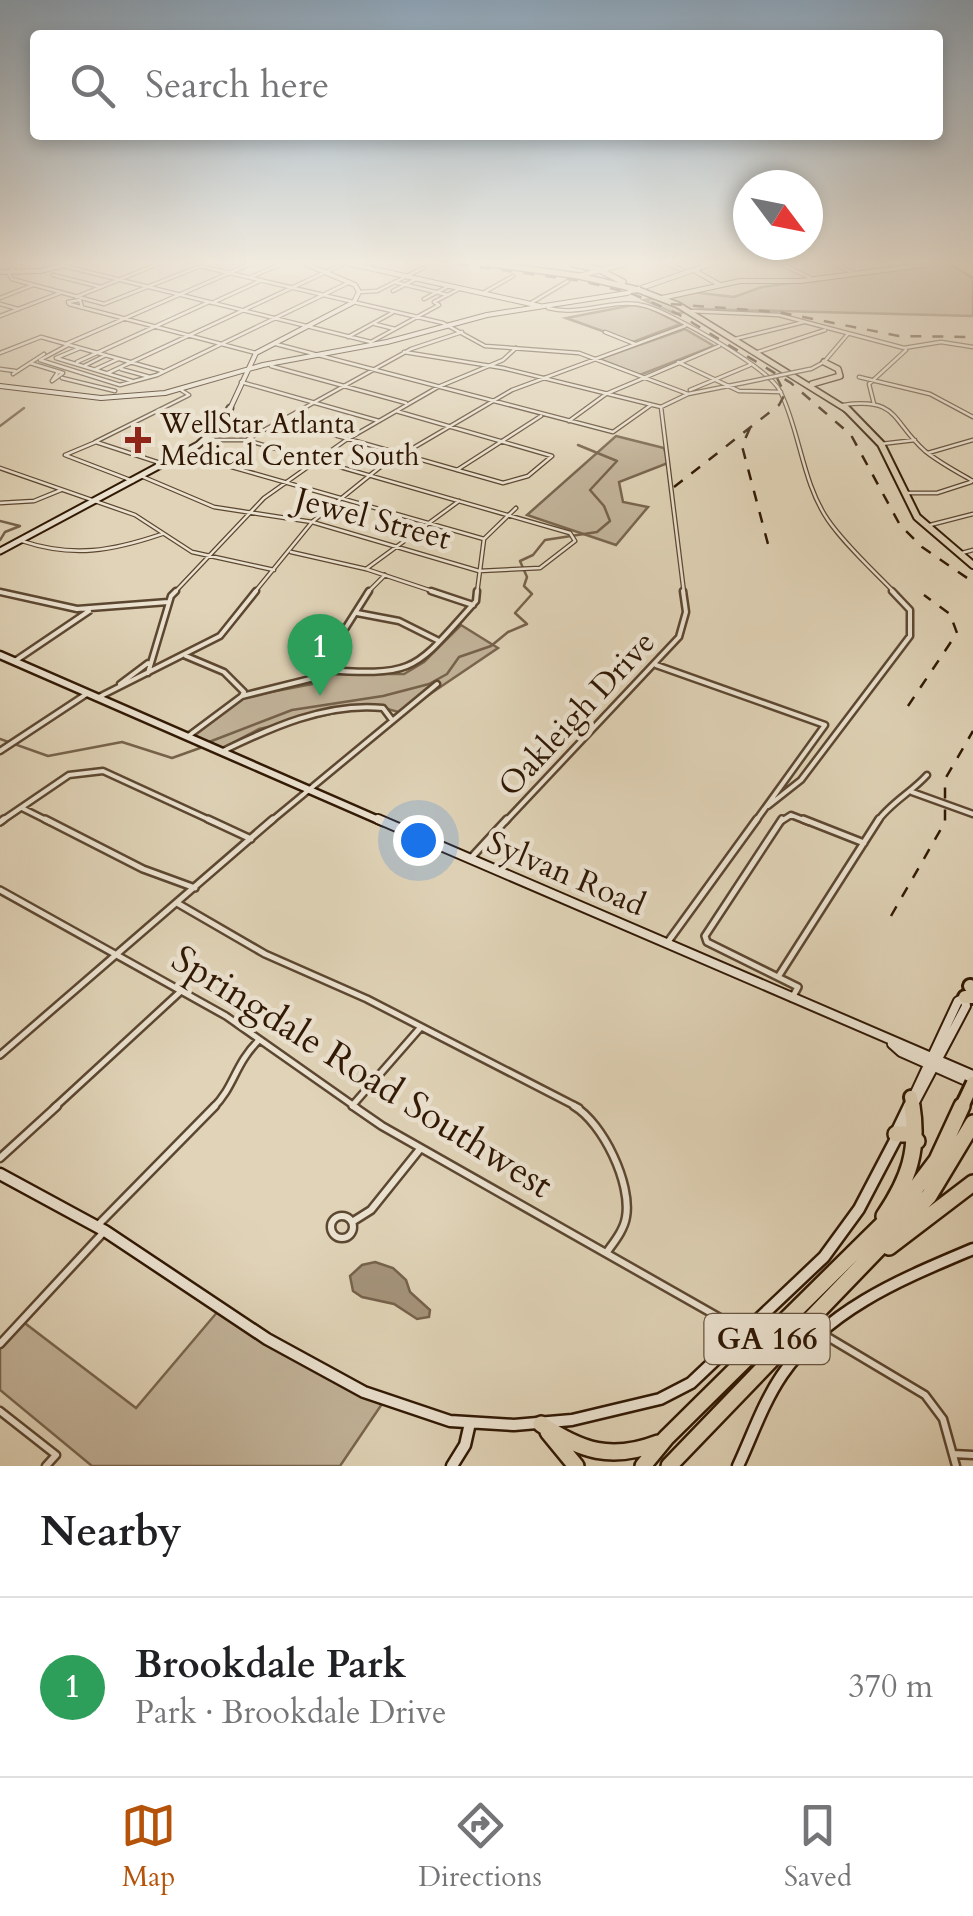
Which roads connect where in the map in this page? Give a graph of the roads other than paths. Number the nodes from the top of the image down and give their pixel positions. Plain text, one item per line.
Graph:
1 (93, 332) edge
2 (142, 332) edge
3 (179, 332) edge
4 (194, 332) edge
5 (244, 332) edge
6 (294, 332) edge
7 (330, 332) edge
8 (356, 332) edge
9 (388, 332) edge
10 (437, 332) edge
11 (447, 332) edge
12 (459, 332) edge
13 (606, 332) edge
14 (668, 332) edge
15 (697, 332) edge
16 (726, 332) edge
17 (760, 332) edge
18 (818, 332) edge
19 (839, 332) edge
20 (188, 335) junction
21 (847, 335) junction
22 (348, 337) junction
23 (736, 338) junction
24 (274, 343) junction
25 (67, 344) junction
26 (221, 344) junction
27 (636, 344) junction
28 (719, 346) junction
29 (973, 347) edge
30 (80, 348) junction
31 (516, 348) junction
32 (908, 348) junction
33 (404, 352) junction
34 (758, 352) junction
35 (0, 353) edge
36 (98, 353) junction
37 (256, 353) junction
38 (106, 355) junction
39 (321, 355) junction
40 (118, 358) junction
41 (594, 359) junction
42 (77, 362) junction
43 (131, 362) junction
44 (678, 362) junction
45 (824, 362) junction
46 (30, 363) junction
47 (272, 364) junction
48 (84, 366) junction
49 (489, 366) junction
50 (750, 366) junction
51 (118, 368) junction
52 (812, 368) junction
53 (0, 369) edge
54 (280, 369) joint
55 (96, 370) junction
56 (246, 370) junction
57 (839, 370) junction
58 (376, 371) junction
59 (58, 372) junction
60 (164, 372) junction
61 (108, 373) junction
62 (641, 376) junction
63 (859, 376) dead end
64 (150, 377) junction
65 (800, 377) junction
66 (62, 378) junction
67 (542, 378) junction
68 (217, 379) junction
69 (717, 379) junction
70 (829, 380) junction
71 (875, 380) junction
72 (135, 382) junction
73 (241, 382) junction
74 (741, 383) junction
75 (812, 384) junction
76 (0, 386) edge
77 (344, 386) junction
78 (729, 386) junction
79 (438, 387) junction
80 (734, 389) junction
81 (181, 390) junction
82 (115, 391) dead end
83 (689, 392) junction
84 (606, 394) junction
85 (782, 395) junction
86 (490, 401) junction
87 (314, 402) junction
88 (409, 404) junction
89 (874, 404) junction
90 (651, 405) junction
91 (844, 406) junction
92 (661, 408) junction
93 (396, 411) junction
94 (543, 414) junction
95 (973, 416) edge
96 (282, 420) junction
97 (379, 421) junction
98 (568, 421) junction
99 (450, 425) junction
100 (213, 433) junction
101 (233, 439) junction
102 (348, 439) junction
103 (204, 440) junction
104 (246, 440) junction
105 (504, 440) junction
106 (973, 440) edge
107 (95, 442) junction
108 (917, 443) junction
109 (880, 444) junction
110 (210, 446) dead end
111 (201, 452) junction
112 (184, 453) junction
113 (230, 453) dead end
114 (928, 453) junction
115 (402, 454) junction
116 (194, 456) junction
117 (315, 460) junction
118 (164, 464) junction
119 (1, 469) edge
120 (457, 470) junction
121 (369, 475) junction
122 (141, 476) junction
123 (132, 480) junction
124 (973, 481) edge
125 (284, 483) junction
126 (61, 490) junction
127 (902, 493) junction
128 (339, 497) junction
129 (94, 501) junction
130 (460, 501) junction
131 (0, 503) edge
132 (516, 508) dead end
133 (249, 512) junction
134 (973, 514) edge
135 (508, 515) junction
136 (312, 522) junction
137 (430, 522) junction
138 (925, 526) junction
139 (162, 534) junction
140 (484, 539) junction
141 (20, 540) junction
142 (398, 545) junction
143 (973, 550) edge
144 (288, 551) junction
145 (0, 552) edge
146 (958, 554) junction
147 (210, 557) junction
148 (973, 565) edge
149 (366, 569) junction
150 (274, 570) junction
151 (480, 571) junction
152 (385, 575) junction
153 (0, 592) edge
154 (168, 602) junction
155 (473, 606) junction
156 (92, 609) junction
157 (357, 613) junction
158 (439, 641) junction
159 (0, 655) edge
160 (185, 656) junction
161 (15, 661) junction
162 (148, 662) junction
163 (656, 665) junction
164 (322, 670) junction
165 (148, 673) junction
166 (438, 684) dead end
167 (113, 689) junction
168 (88, 694) junction
169 (242, 696) junction
170 (98, 698) junction
171 (392, 720) junction
172 (187, 737) junction
173 (0, 751) edge
174 (221, 752) junction
175 (927, 775) dead end
176 (307, 790) junction
177 (912, 792) junction
178 (768, 806) junction
179 (20, 808) junction
180 (973, 814) edge
181 (0, 822) edge
182 (251, 839) junction
183 (864, 843) junction
184 (470, 859) junction
185 (194, 888) junction
186 (0, 890) edge
187 (177, 903) junction
188 (666, 944) junction
189 (116, 955) junction
190 (778, 977) junction
191 (971, 990) edge
192 (182, 991) junction
193 (792, 999) junction
194 (421, 1027) junction
195 (260, 1039) junction
196 (0, 1055) edge
197 (933, 1062) junction
198 (973, 1075) edge
199 (973, 1084) edge
200 (912, 1103) junction
201 (352, 1106) junction
202 (973, 1123) edge
203 (896, 1134) junction
204 (918, 1142) junction
205 (421, 1148) junction
206 (0, 1158) edge
207 (0, 1174) edge
208 (973, 1183) edge
209 (371, 1210) joint
210 (352, 1222) dead end
211 (101, 1228) junction
212 (867, 1239) junction
213 (973, 1249) edge
214 (607, 1252) junction
215 (854, 1276) junction
216 (821, 1333) junction
217 (746, 1334) junction
218 (0, 1344) edge
219 (0, 1411) edge
220 (470, 1423) junction
221 (542, 1424) junction
222 (666, 1438) junction
223 (696, 1438) junction
224 (954, 1454) junction
225 (973, 1455) edge
226 (46, 1466) edge
227 (452, 1466) edge
228 (576, 1466) edge
229 (643, 1466) edge
230 (669, 1466) edge
231 (678, 1466) edge
232 (738, 1466) edge
233 (956, 1466) edge

1 - 25 street
2 - 36 street
3 - 20 street
4 - 20 street
5 - 26 street
6 - 24 main road
7 - 22 street
8 - 22 street
9 - 22 street
10 - 39 main road
11 - 33 street
12 - 31 street
13 - 27 street
14 - 27 street
15 - 28 street
16 - 23 main road
17 - 23 street
18 - 34 street
19 - 21 street
20 - 26 street
20 - 43 street
21 - 32 street
21 - 45 street
23 - 34 main road
24 - 37 main road
24 - 39 street
25 - 30 street
25 - 35 street
25 - 46 street
25 - 72 street
26 - 37 street
26 - 60 street
27 - 41 street
28 - 44 street
28 - 50 street
29 - 32 street
30 - 36 street
30 - 42 street
31 - 41 street
31 - 49 street
32 - 71 street
33 - 49 street
33 - 58 street
34 - 65 main road
36 - 38 street
36 - 42 street
37 - 47 main road
37 - 56 main road
38 - 40 street
38 - 48 street
39 - 47 main road
39 - 58 street
40 - 43 street
40 - 55 street
41 - 62 street
41 - 67 street
42 - 48 street
43 - 51 street
43 - 60 street
44 - 62 street
44 - 69 street
45 - 52 street
45 - 57 main road
46 - 53 street
46 - 59 street
47 - 54 street
47 - 56 main road
48 - 55 street
49 - 67 street
49 - 79 street
50 - 69 street
50 - 85 street
51 - 61 street
51 - 64 street
52 - 57 main road
52 - 74 street, bridge
54 - 77 street
55 - 61 street
56 - 68 main road
56 - 73 main road
57 - 70 main road
58 - 77 street
58 - 79 street
59 - 66 street
59 - 66 street
60 - 64 street
61 - 72 street
62 - 83 street
62 - 84 street
63 - 71 street
64 - 72 street
65 - 70 main road
65 - 75 main road
66 - 82 street
67 - 84 street
67 - 86 street
68 - 73 main road
68 - 81 main road
69 - 78 street
69 - 83 street
70 - 75 main road
71 - 89 street
71 - 95 street
73 - 87 street
73 - 100 main road
74 - 78 street
74 - 80 street
75 - 91 main road
76 - 81 main road
77 - 87 street
77 - 88 street
78 - 80 street
78 - 83 street
79 - 86 street
79 - 88 street
80 - 85 street
81 - 107 street
83 - 92 street
84 - 90 street
84 - 98 street
85 - 178 street
86 - 94 street
86 - 99 street
87 - 96 street
87 - 97 street
88 - 93 street
89 - 91 street
89 - 108 street
90 - 92 street
90 - 98 street
91 - 109 main road
92 - 163 street, Oakleigh Drive
93 - 97 street
93 - 99 street
94 - 98 street
94 - 105 street
96 - 102 street
96 - 104 street
97 - 102 street
99 - 105 street
99 - 115 street
100 - 101 street
100 - 103 main road
101 - 103 street
101 - 104 street
102 - 115 street
102 - 117 street
103 - 112 main road
104 - 117 street
105 - 120 street
105 - 120 street
106 - 114 street
107 - 118 street
107 - 123 street
108 - 109 street
108 - 114 street
109 - 127 main road
110 - 111 street
111 - 113 street
111 - 116 street
112 - 116 street
112 - 118 main road
114 - 124 street
115 - 120 street
115 - 121 street
116 - 125 street
117 - 121 street
117 - 125 street
118 - 122 main road
119 - 126 street
121 - 128 street
121 - 130 street
122 - 123 main road
122 - 133 street, Jewel Street
123 - 129 main road
124 - 127 street
125 - 128 street
125 - 133 street
126 - 129 street
126 - 131 street
127 - 138 main road
128 - 136 street
128 - 137 street
129 - 139 street
129 - 141 main road
130 - 135 street
130 - 137 street
132 - 135 street
133 - 136 street, Jewel Street
133 - 147 street
134 - 138 street
135 - 140 street
135 - 151 street
136 - 142 street, Jewel Street
136 - 144 street
137 - 140 street
137 - 142 street
138 - 146 main road
139 - 141 street
139 - 147 street
140 - 151 street
141 - 145 main road
142 - 149 street
142 - 151 street, Jewel Street
143 - 146 street
144 - 149 street
144 - 150 street
146 - 148 main road
147 - 150 street
147 - 154 street
149 - 152 street
150 - 160 street
151 - 155 street
152 - 155 street
152 - 157 street
153 - 156 street
154 - 156 street
154 - 162 street
155 - 158 street
156 - 161 street
157 - 158 street
157 - 164 street
158 - 164 street
159 - 161 main road, Sylvan Road
160 - 165 street
160 - 169 street
161 - 168 main road, Sylvan Road
162 - 165 street
162 - 167 street
163 - 178 street
163 - 184 street, Oakleigh Drive
164 - 169 street
165 - 167 street
166 - 171 street
167 - 170 street
168 - 170 main road, Sylvan Road
168 - 173 street
169 - 172 street
170 - 172 main road, Sylvan Road
171 - 174 street
171 - 176 street
172 - 174 main road, Sylvan Road
174 - 176 main road, Sylvan Road
175 - 177 street
176 - 182 street
176 - 184 main road, Sylvan Road
177 - 180 street
177 - 183 street
178 - 188 street
179 - 181 street
179 - 182 street
179 - 185 street
182 - 185 street
183 - 190 street
183 - 190 street
184 - 188 main road, Sylvan Road
185 - 187 street
186 - 189 street, Springdale Road Southwest
187 - 189 street
187 - 194 street
188 - 193 main road, Sylvan Road
189 - 192 street, Springdale Road Southwest
189 - 196 street
190 - 193 street
191 - 197 main road
192 - 195 street, Springdale Road Southwest
192 - 206 street
193 - 197 main road, Sylvan Road
194 - 201 street
194 - 214 street
195 - 201 street, Springdale Road Southwest
195 - 211 street
197 - 198 main road, Sylvan Road
197 - 199 main road, Sylvan Road
197 - 200 main road
199 - 212 highway, GA 166, bridge
200 - 203 main road
200 - 204 highway
201 - 205 street, Springdale Road Southwest
202 - 215 highway, GA 166
203 - 204 highway
203 - 217 main road
204 - 212 highway
205 - 209 street
205 - 214 street, Springdale Road Southwest
207 - 211 main road
208 - 215 highway
209 - 210 street
211 - 218 street
211 - 220 main road
212 - 222 highway, GA 166
213 - 216 main road
214 - 217 street, Springdale Road Southwest
215 - 223 highway, GA 166
216 - 224 street
216 - 232 main road
217 - 221 main road
219 - 226 street
220 - 221 main road
220 - 227 main road
221 - 222 highway
221 - 228 highway
222 - 229 highway, GA 166
223 - 230 highway, GA 166
223 - 231 highway
224 - 225 street
224 - 233 street

